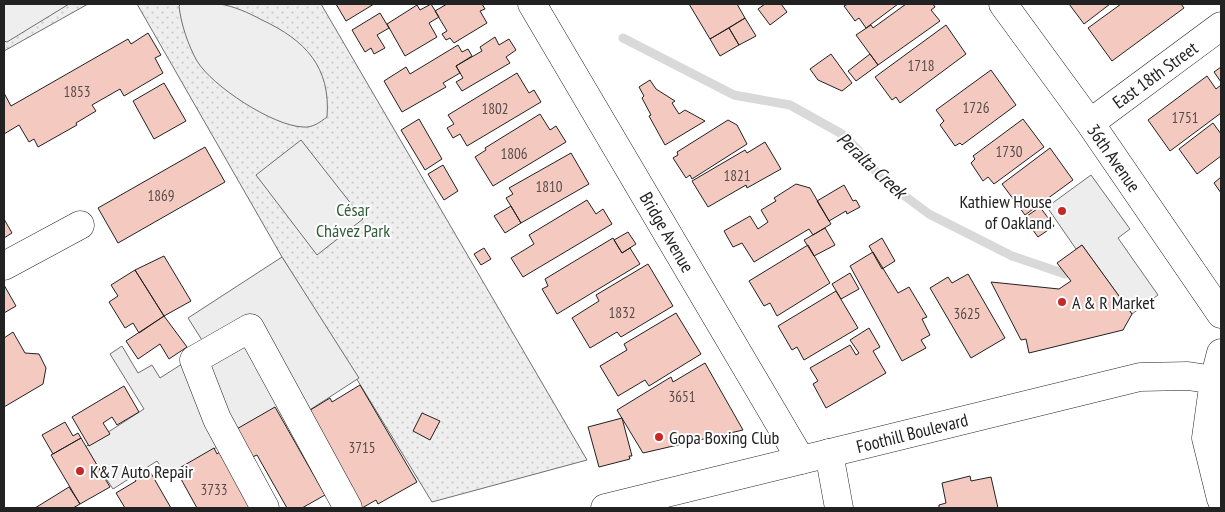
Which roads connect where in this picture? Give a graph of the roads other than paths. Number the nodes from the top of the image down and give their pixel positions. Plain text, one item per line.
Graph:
1 (532, 4) edge
2 (1003, 4) edge
3 (1221, 26) edge
4 (1090, 123) junction
5 (80, 225) dead end
6 (4, 266) edge
7 (1221, 314) edge
8 (1221, 353) edge
9 (1217, 380) edge
10 (829, 453) junction
11 (801, 460) junction
12 (1221, 499) edge
13 (265, 508) edge
14 (348, 508) edge
15 (605, 508) edge
16 (839, 508) edge

1 - 11 street, Bridge Avenue
2 - 4 street, 36th Avenue
3 - 4 street, East 18th Street
4 - 7 street, 36th Avenue
5 - 6 street
8 - 9 street
9 - 10 street, Foothill Boulevard
9 - 12 street
10 - 11 street, Foothill Boulevard
10 - 16 street
11 - 15 street, Foothill Boulevard
13 - 14 street

